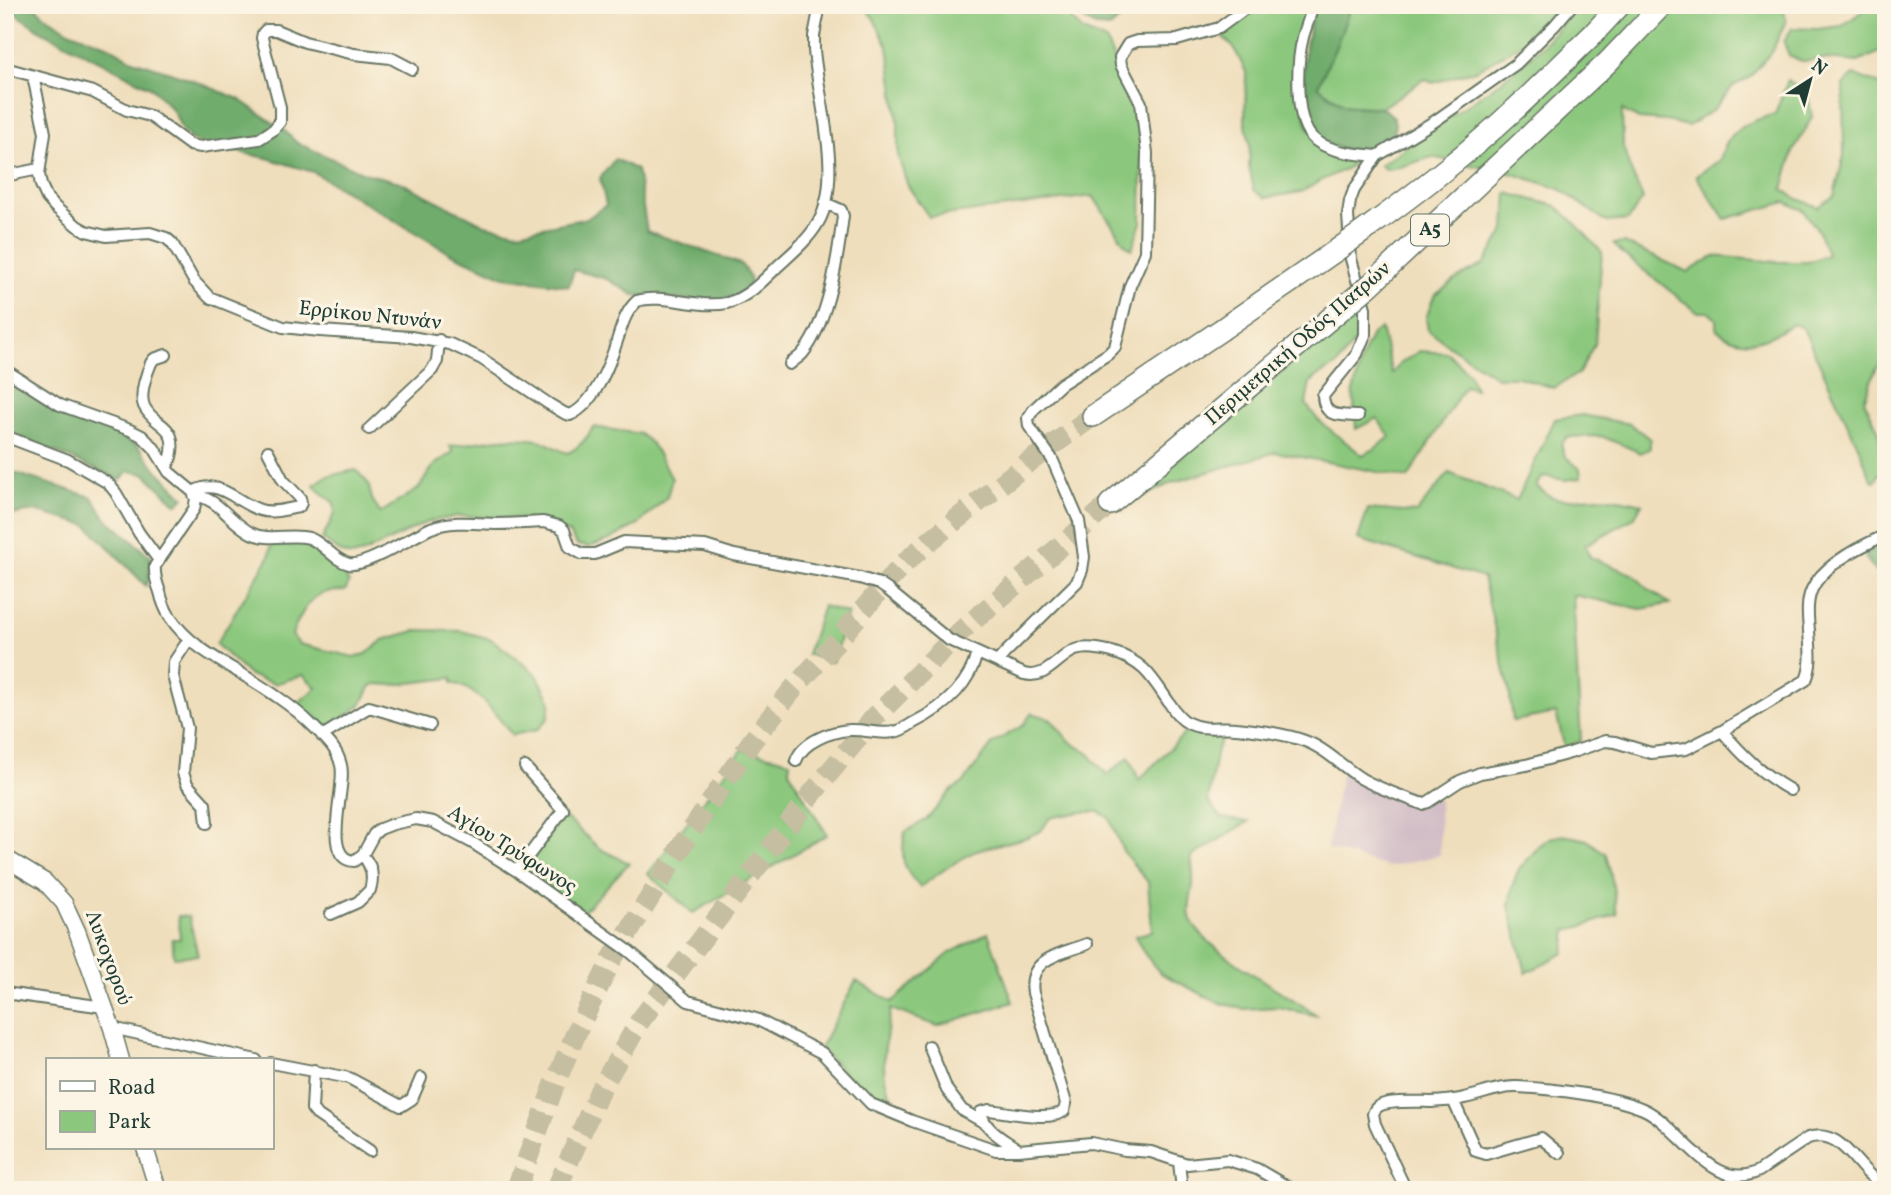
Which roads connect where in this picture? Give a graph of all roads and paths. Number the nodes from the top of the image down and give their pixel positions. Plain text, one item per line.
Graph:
1 (820, 5) edge
2 (1250, 5) edge
3 (1312, 5) edge
4 (1572, 5) edge
5 (1620, 5) edge
6 (1662, 5) edge
7 (5, 68) edge
8 (412, 69) dead end
9 (33, 76) junction
10 (1377, 156) junction
11 (39, 169) junction
12 (5, 176) edge
13 (825, 203) junction
14 (439, 340) junction
15 (166, 355) dead end
16 (790, 364) dead end
17 (5, 370) edge
18 (1093, 416) tunnel mouth
19 (1357, 416) dead end
20 (369, 429) dead end
21 (5, 436) edge
22 (268, 451) dead end
23 (166, 467) junction
24 (193, 493) junction
25 (1110, 503) tunnel mouth
26 (1886, 535) edge
27 (158, 559) junction
28 (189, 639) junction
29 (977, 653) junction
30 (998, 661) junction
31 (430, 725) dead end
32 (1722, 731) junction
33 (322, 736) junction
34 (796, 761) dead end
35 (525, 767) dead end
36 (1790, 790) dead end
37 (207, 824) dead end
38 (362, 855) junction
39 (5, 858) edge
40 (517, 871) junction
41 (331, 914) dead end
42 (1087, 944) dead end
43 (5, 993) edge
44 (104, 1007) junction
45 (112, 1028) junction
46 (929, 1046) dead end
47 (120, 1058) edge
48 (247, 1058) edge
49 (273, 1063) edge
50 (314, 1070) junction
51 (421, 1078) dead end
52 (1453, 1100) junction
53 (983, 1122) junction
54 (146, 1150) edge
55 (1019, 1150) junction
56 (370, 1151) dead end
57 (1559, 1153) dead end
58 (1179, 1161) junction
59 (1886, 1186) edge
60 (158, 1190) edge
61 (1182, 1190) edge
62 (1293, 1190) edge
63 (1406, 1190) edge

1 - 13 street, Ερρίκου Ντυνάν
2 - 30 street
3 - 10 street
4 - 10 street
5 - 18 highway, Περιμετρική Οδός Πατρών / Α5, bridge
6 - 25 highway, Περιμετρική Οδός Πατρών / Α5, bridge
7 - 9 street
8 - 9 street
9 - 11 street, Ερρίκου Ντυνάν
10 - 19 street
11 - 12 street
11 - 14 street, Ερρίκου Ντυνάν
13 - 14 street, Ερρίκου Ντυνάν
13 - 16 street
14 - 20 street
15 - 23 street
17 - 23 street
21 - 27 street
22 - 24 street
23 - 24 street
24 - 27 street
24 - 29 street
26 - 32 street
27 - 28 street
28 - 33 street
28 - 37 street
29 - 30 street
29 - 34 street
30 - 32 street
31 - 33 street
32 - 36 street
33 - 38 street
35 - 40 street
38 - 40 street, Αγίου Τρύφωνος
38 - 41 street
39 - 44 street, Λυκοχορού
40 - 55 street, Αγίου Τρύφωνος
42 - 53 street
43 - 44 street
44 - 45 street, Λυκοχορού
45 - 47 street, Λυκοχορού
45 - 48 street
46 - 53 street
49 - 50 street
50 - 51 street
50 - 56 street
52 - 57 street
52 - 59 street
52 - 63 street
53 - 55 street
54 - 60 street
55 - 58 street, Αγίου Τρύφωνος
58 - 61 street
58 - 62 street, Αγίου Τρύφωνος

